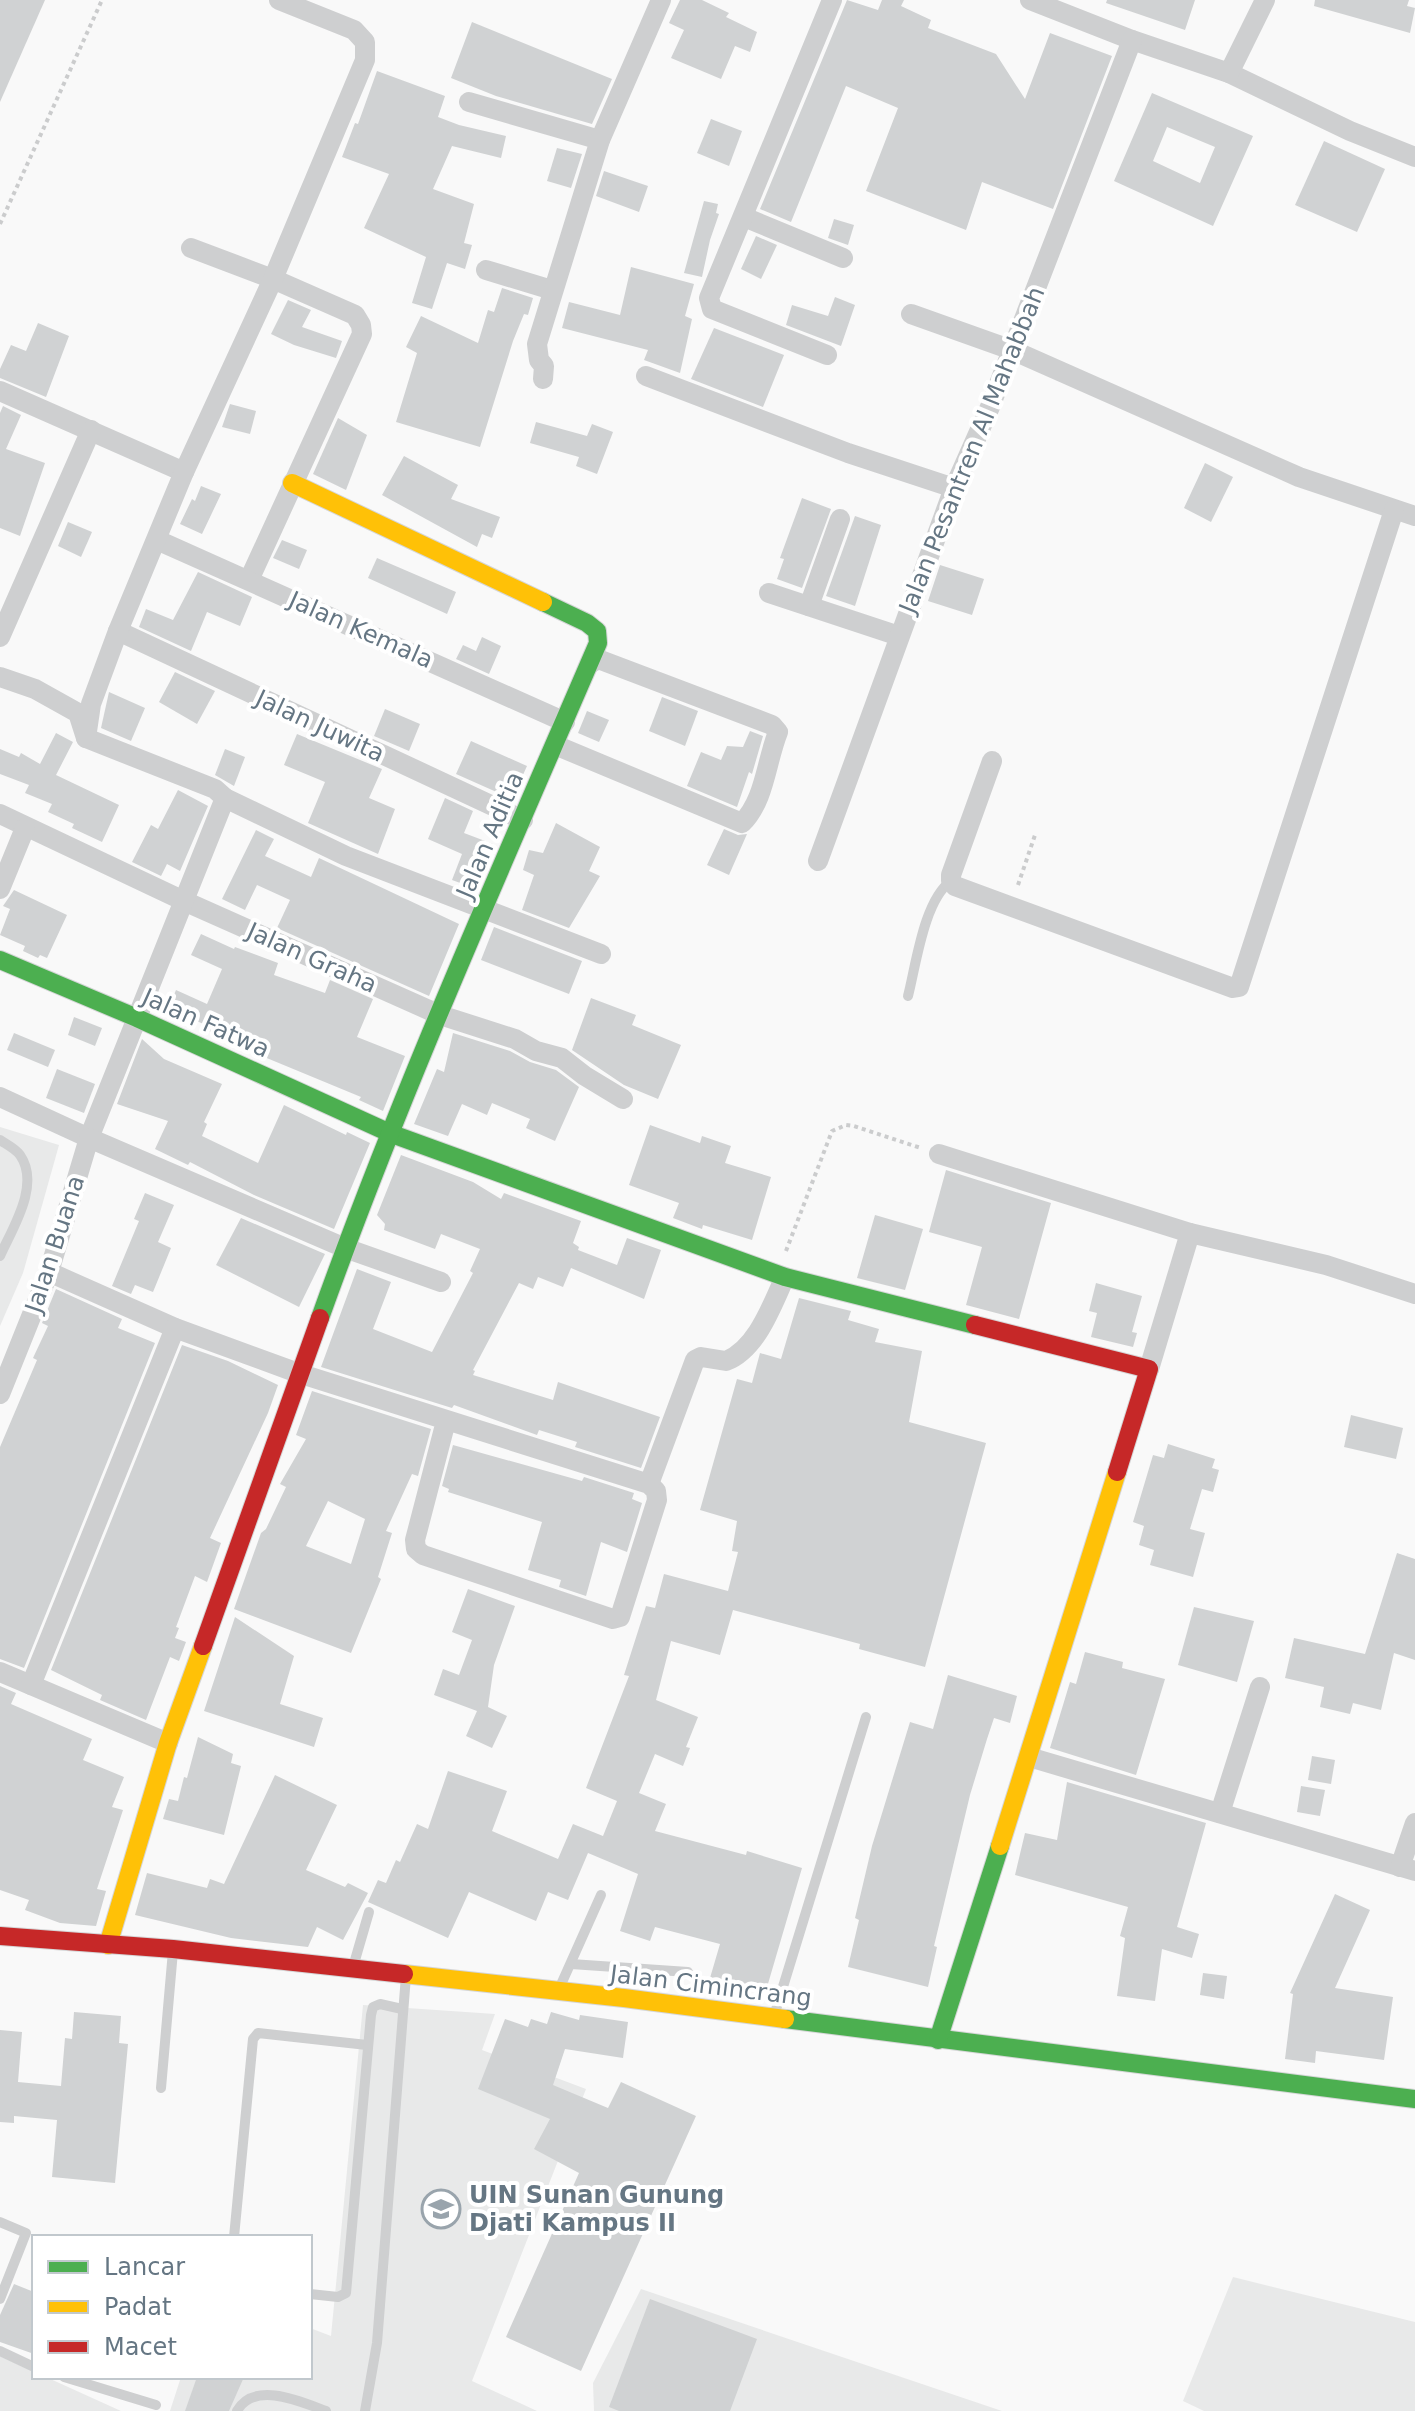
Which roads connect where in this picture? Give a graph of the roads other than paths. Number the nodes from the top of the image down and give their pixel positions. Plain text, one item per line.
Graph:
1 (279, 0) edge
2 (661, 0) edge
3 (832, 0) edge
4 (1030, 0) edge
5 (1265, 1) edge
6 (1132, 40) junction
7 (1229, 73) junction
8 (469, 102) dead end
9 (600, 140) junction
10 (1415, 157) edge
11 (744, 217) junction
12 (191, 248) dead end
13 (843, 258) dead end
14 (486, 270) dead end
15 (273, 279) junction
16 (552, 290) junction
17 (911, 314) dead end
18 (1012, 350) junction
19 (827, 355) dead end
20 (646, 376) dead end
21 (543, 379) dead end
22 (0, 391) edge
23 (91, 430) junction
24 (184, 472) junction
25 (292, 483) junction
26 (954, 488) junction
27 (1394, 510) junction
28 (1415, 516) edge
29 (840, 519) dead end
30 (157, 540) junction
31 (249, 580) junction
32 (769, 593) dead end
33 (809, 606) junction
34 (118, 631) junction
35 (899, 636) junction
36 (0, 637) edge
37 (591, 663) junction
38 (0, 677) edge
39 (565, 722) junction
40 (86, 738) junction
41 (555, 745) junction
42 (992, 761) dead end
43 (225, 798) junction
44 (0, 814) edge
45 (523, 820) junction
46 (25, 828) junction
47 (818, 861) dead end
48 (951, 881) junction
49 (0, 889) edge
50 (184, 901) junction
51 (483, 910) junction
52 (601, 954) dead end
53 (0, 960) edge
54 (908, 996) dead end
55 (440, 1015) junction
56 (137, 1018) junction
57 (0, 1097) edge
58 (623, 1099) dead end
59 (392, 1134) junction
60 (89, 1138) junction
61 (0, 1140) edge
62 (939, 1154) road end
63 (1190, 1233) junction
64 (345, 1248) junction
65 (0, 1256) edge
66 (49, 1272) junction
67 (781, 1275) junction
68 (441, 1282) dead end
69 (1415, 1294) edge
70 (175, 1328) junction
71 (1149, 1369) junction
72 (298, 1373) junction
73 (0, 1394) edge
74 (446, 1421) junction
75 (649, 1484) junction
76 (0, 1672) edge
77 (31, 1685) junction
78 (1260, 1687) dead end
79 (866, 1717) dead end
80 (168, 1743) junction
81 (1029, 1757) junction
82 (1220, 1813) junction
83 (1415, 1823) edge
84 (1408, 1869) edge
85 (601, 1895) dead end
86 (369, 1912) dead end
87 (0, 1936) edge
88 (108, 1945) junction
89 (173, 1949) junction
90 (571, 1964) junction
91 (353, 1968) junction
92 (688, 1972) dead end
93 (406, 1974) junction
94 (559, 1990) junction
95 (402, 2009) junction
96 (773, 2018) junction
97 (938, 2040) junction
98 (367, 2045) junction
99 (161, 2088) dead end
100 (1415, 2099) edge
101 (0, 2222) edge
102 (30, 2235) edge
103 (234, 2235) edge
104 (312, 2294) edge
105 (0, 2299) edge
106 (0, 2351) edge
107 (32, 2366) edge
108 (71, 2379) edge
109 (156, 2405) dead end
110 (237, 2411) edge
111 (326, 2411) edge
112 (365, 2411) edge

1 - 15 street
2 - 9 street
3 - 11 street
4 - 6 street
5 - 7 street
6 - 7 street
6 - 18 street, Jalan Pesantren Al Mahabbah
7 - 10 street
8 - 9 street
9 - 16 street
11 - 13 street
11 - 19 street
12 - 15 street
14 - 16 street
15 - 24 street
15 - 25 street
16 - 21 street
17 - 18 street
18 - 26 street, Jalan Pesantren Al Mahabbah
18 - 27 street
20 - 26 street
22 - 23 street
23 - 24 street
23 - 36 street
24 - 30 street
25 - 31 street
25 - 37 street, Jalan Aditia
26 - 35 street, Jalan Pesantren Al Mahabbah
27 - 28 street
27 - 48 street
29 - 33 street
30 - 31 street, Jalan Kemala
30 - 34 street
31 - 39 street, Jalan Kemala
32 - 33 street
33 - 35 street
34 - 40 street
34 - 45 street, Jalan Juwita
35 - 47 street, Jalan Pesantren Al Mahabbah
37 - 39 street, Jalan Aditia
37 - 41 street
38 - 40 street
39 - 41 street, Jalan Aditia
40 - 43 street
41 - 45 street, Jalan Aditia
42 - 48 street
43 - 50 street, Jalan Buana
43 - 51 street
44 - 46 street, Jalan Graha
45 - 51 street, Jalan Aditia
46 - 49 street
46 - 50 street, Jalan Graha
48 - 54 lane
50 - 55 street, Jalan Graha
50 - 56 street, Jalan Buana
51 - 52 street
51 - 55 street, Jalan Aditia
53 - 56 street, Jalan Fatwa
55 - 58 street, Jalan Graha
55 - 59 street, Jalan Aditia
56 - 59 street, Jalan Fatwa
56 - 60 street, Jalan Buana
57 - 60 street
59 - 64 street, Jalan Aditia
59 - 67 street, Jalan Fatwa
60 - 64 street
60 - 66 street, Jalan Buana
61 - 65 lane
62 - 63 street
63 - 69 street
63 - 71 street
64 - 68 street
64 - 72 street, Jalan Aditia
66 - 70 street
66 - 73 street, Jalan Buana
67 - 71 street, Jalan Fatwa
67 - 75 street
70 - 72 street
70 - 77 street
71 - 81 street
72 - 74 street
72 - 80 street, Jalan Aditia
74 - 75 street
74 - 75 street
76 - 77 street
77 - 80 street
78 - 82 street
79 - 96 lane
80 - 88 street, Jalan Aditia
81 - 82 street
81 - 97 street
82 - 84 street
83 - 84 street
85 - 90 lane
86 - 91 lane
87 - 88 street, Jalan Cimincrang
88 - 89 street, Jalan Cimincrang
89 - 91 street, Jalan Cimincrang
89 - 99 lane
90 - 92 lane
90 - 94 lane
91 - 93 street, Jalan Cimincrang
93 - 94 street, Jalan Cimincrang
93 - 95 lane
94 - 96 street, Jalan Cimincrang
95 - 98 lane
95 - 112 lane
96 - 97 street, Jalan Cimincrang
97 - 100 street, Jalan Cimincrang
98 - 103 lane
98 - 104 lane
101 - 102 lane
102 - 105 lane
106 - 107 lane
108 - 109 lane
110 - 111 lane

